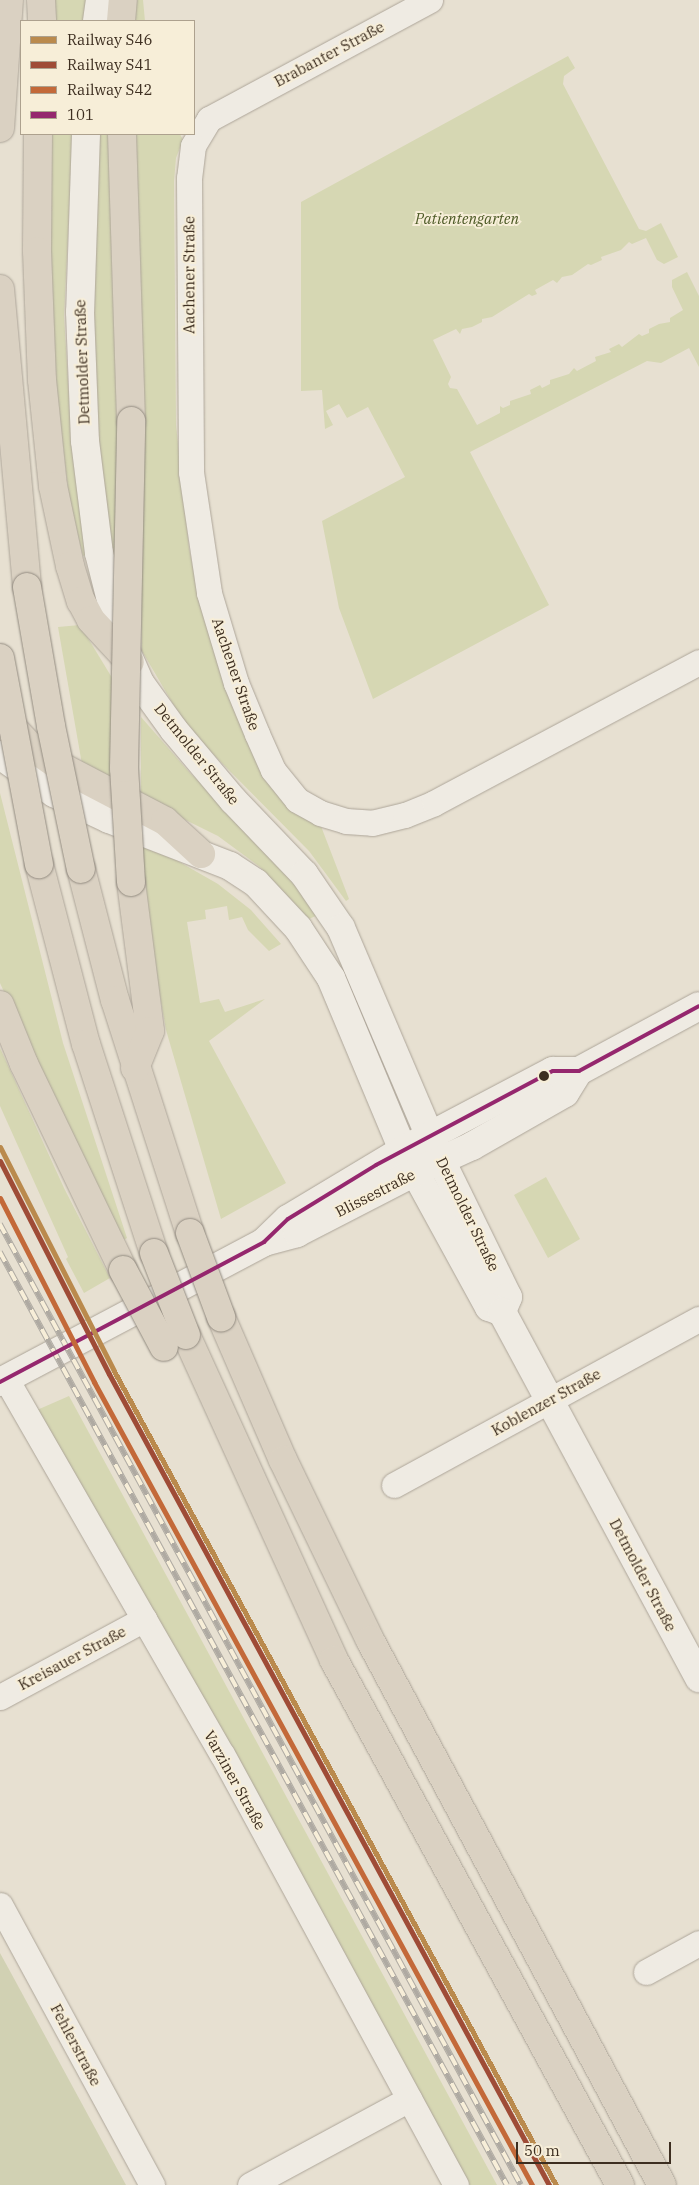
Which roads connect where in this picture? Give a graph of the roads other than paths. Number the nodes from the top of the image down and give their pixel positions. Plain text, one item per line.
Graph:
1 (8, 0) edge
2 (41, 0) edge
3 (100, 0) edge
4 (123, 0) edge
5 (430, 0) edge
6 (42, 20) edge
7 (96, 20) edge
8 (121, 20) edge
9 (228, 108) joint
10 (0, 128) edge
11 (38, 135) edge
12 (86, 135) edge
13 (122, 135) edge
14 (0, 289) edge
15 (0, 658) edge
16 (130, 662) junction
17 (699, 662) edge
18 (0, 714) edge
19 (0, 755) edge
20 (200, 854) junction
21 (0, 1005) edge
22 (699, 1006) edge
23 (136, 1068) junction
24 (436, 1149) junction
25 (409, 1161) junction
26 (502, 1312) junction
27 (699, 1319) edge
28 (175, 1341) junction
29 (3, 1381) edge
30 (549, 1400) junction
31 (394, 1485) dead end
32 (144, 1619) junction
33 (699, 1678) edge
34 (0, 1697) edge
35 (0, 1905) edge
36 (699, 1943) edge
37 (646, 1972) dead end
38 (409, 2099) junction
39 (152, 2185) edge
40 (250, 2185) edge
41 (456, 2185) edge
42 (620, 2185) edge
43 (662, 2185) edge

1 - 10 highway
2 - 6 highway
3 - 7 main road
4 - 8 highway
5 - 9 street, Brabanter Straße
9 - 17 street, Aachener Straße
11 - 16 highway
12 - 16 main road, Detmolder Straße
13 - 23 highway, bridge
14 - 23 highway, bridge
15 - 28 highway, bridge
16 - 24 main road, Detmolder Straße
18 - 20 highway
19 - 20 main road, Detmolder Straße
20 - 25 main road, Detmolder Straße
21 - 28 highway, bridge
22 - 24 main road, Blissestraße
23 - 43 highway, bridge
24 - 25 main road, Blissestraße
24 - 26 main road, Detmolder Straße
25 - 26 main road, Detmolder Straße
25 - 29 main road, Blissestraße
26 - 30 main road, Detmolder Straße
27 - 30 street, Koblenzer Straße
28 - 42 highway
29 - 32 street, Varziner Straße
30 - 31 street, Koblenzer Straße
30 - 33 main road, Detmolder Straße
32 - 34 street, Kreisauer Straße
32 - 38 street, Varziner Straße
35 - 39 street, Fehlerstraße
36 - 37 street
38 - 40 street
38 - 41 street, Varziner Straße

